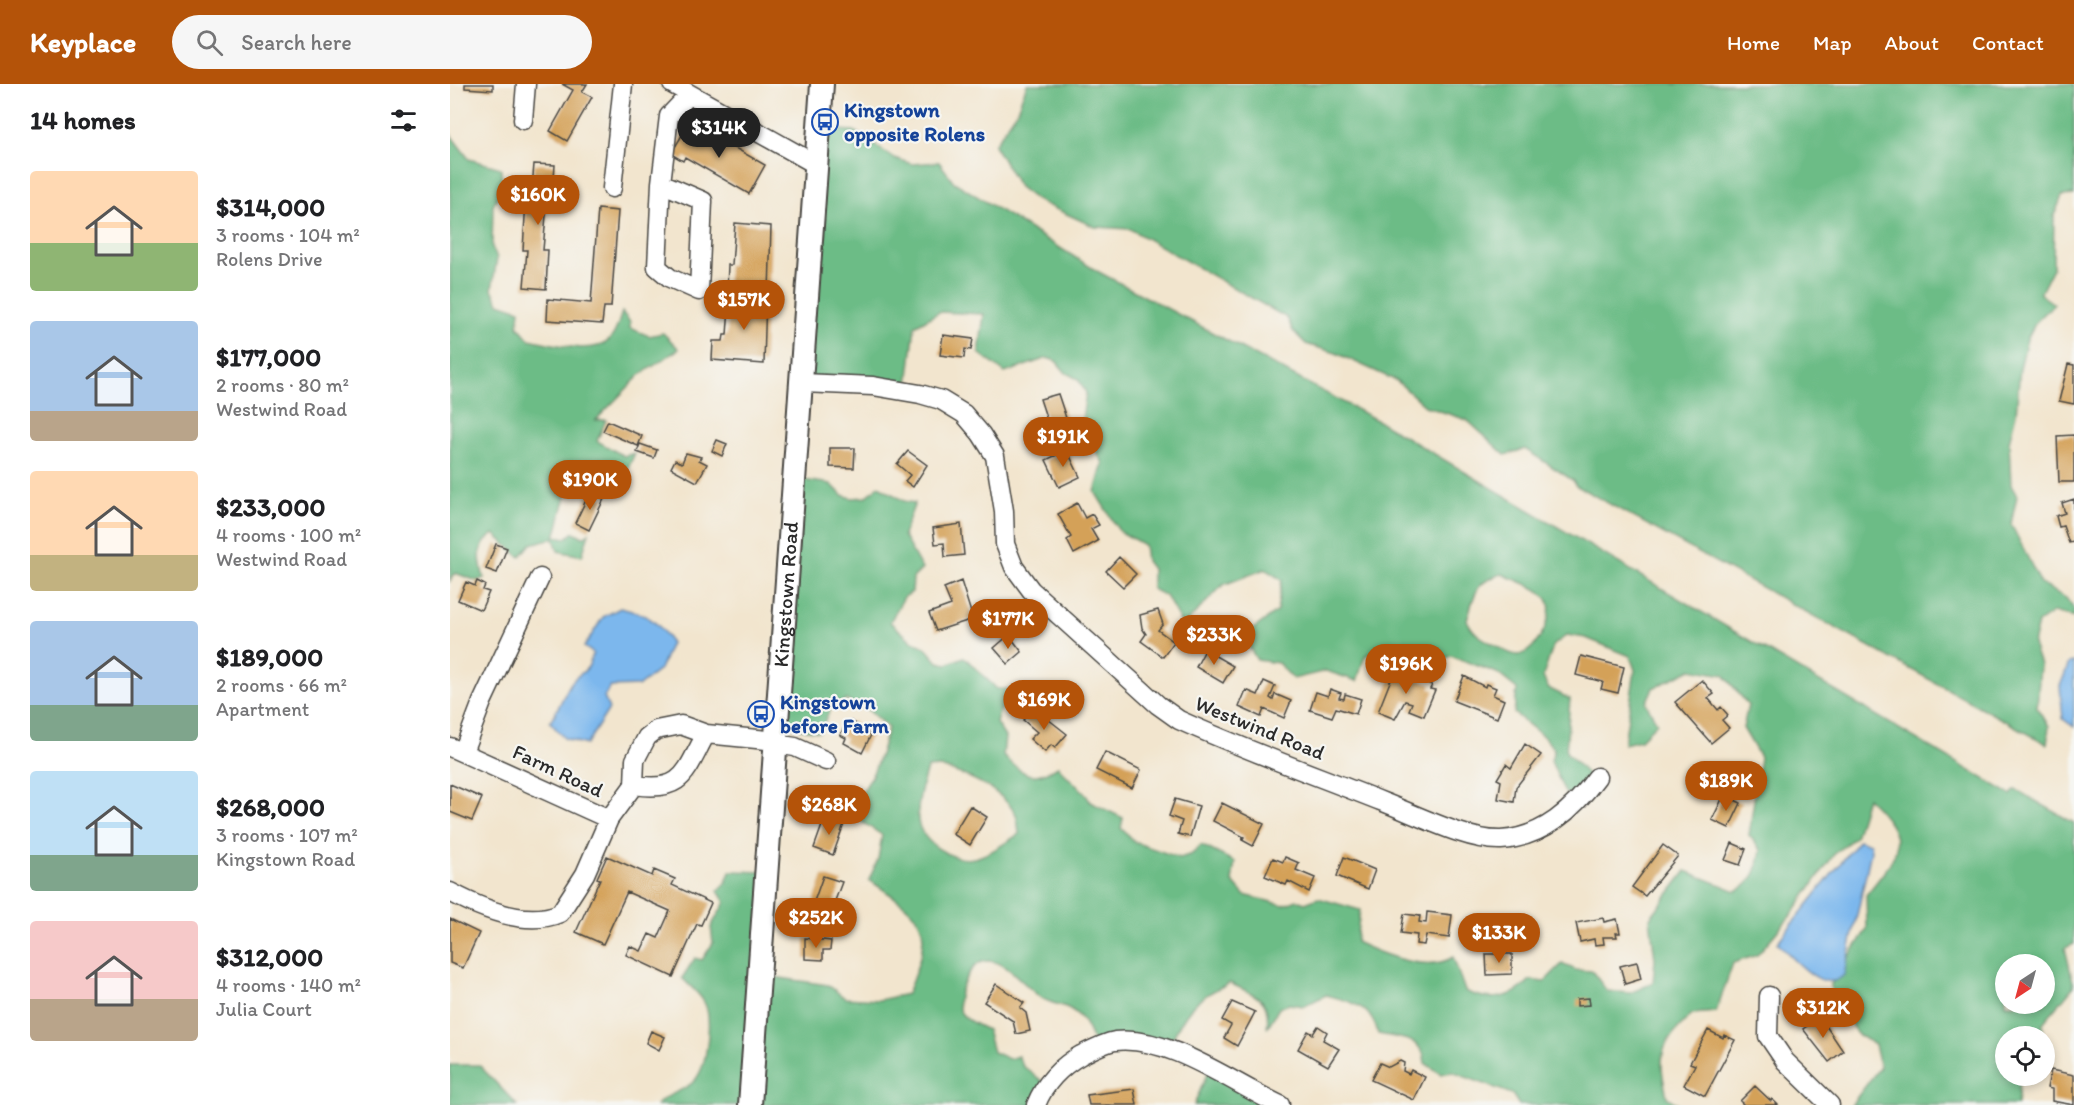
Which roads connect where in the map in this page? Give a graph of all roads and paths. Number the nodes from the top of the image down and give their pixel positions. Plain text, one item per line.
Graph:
1 (526, 84) edge
2 (623, 84) edge
3 (672, 84) edge
4 (822, 84) edge
5 (690, 94) junction
6 (523, 120) dead end
7 (815, 164) junction
8 (661, 183) junction
9 (612, 188) dead end
10 (802, 383) junction
11 (540, 578) dead end
12 (706, 734) junction
13 (777, 742) junction
14 (456, 749) edge
15 (826, 761) dead end
16 (1597, 777) dead end
17 (634, 785) junction
18 (609, 819) junction
19 (450, 892) edge
20 (1769, 996) dead end
21 (750, 1105) edge
22 (1036, 1105) edge
23 (1280, 1105) edge
24 (1830, 1105) edge

1 - 6 street
2 - 9 street
3 - 5 street
4 - 7 main road, Kingstown Road
5 - 7 street
5 - 8 street
7 - 10 main road, Kingstown Road
8 - 8 street
10 - 13 main road, Kingstown Road
10 - 16 street, Westwind Road
11 - 14 street
12 - 13 street, Farm Road
12 - 17 street, Farm Road
12 - 17 street, Farm Road
13 - 15 street, Farm Road
13 - 21 main road, Kingstown Road
14 - 18 street, Farm Road
17 - 18 street, Farm Road
18 - 19 street
20 - 24 street
22 - 23 street

